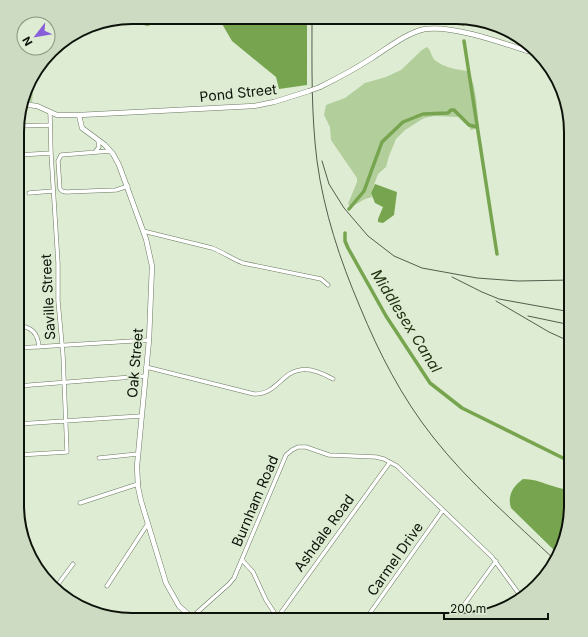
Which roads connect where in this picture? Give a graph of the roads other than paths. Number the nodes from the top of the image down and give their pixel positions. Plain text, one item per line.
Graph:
1 (522, 49) joint
2 (526, 50) edge
3 (28, 105) edge
4 (50, 112) junction
5 (79, 115) junction
6 (50, 125) junction
7 (24, 126) edge
8 (97, 139) junction
9 (110, 151) junction
10 (93, 152) junction
11 (51, 153) junction
12 (24, 155) edge
13 (128, 186) junction
14 (53, 191) junction
15 (29, 193) dead end
16 (143, 231) junction
17 (328, 285) dead end
18 (24, 326) edge
19 (148, 340) junction
20 (62, 345) junction
21 (39, 347) junction
22 (24, 348) edge
23 (146, 367) junction
24 (145, 376) junction
25 (333, 379) dead end
26 (64, 382) junction
27 (24, 385) edge
28 (141, 416) junction
29 (66, 421) junction
30 (24, 424) edge
31 (138, 454) junction
32 (24, 455) edge
33 (99, 458) dead end
34 (390, 462) junction
35 (138, 484) junction
36 (80, 503) dead end
37 (443, 510) junction
38 (147, 524) junction
39 (242, 560) junction
40 (496, 561) junction
41 (73, 564) dead end
42 (59, 584) edge
43 (107, 586) dead end
44 (519, 593) edge
45 (188, 613) edge
46 (199, 613) edge
47 (274, 613) edge
48 (282, 613) edge
49 (370, 613) edge
50 (458, 613) edge

1 - 2 street, Pond Street
1 - 5 street, Pond Street, bridge
3 - 4 street, Pond Street
4 - 5 street, Pond Street
4 - 6 street, Saville Street
5 - 8 street, Oak Street
6 - 7 street
6 - 11 street, Saville Street
8 - 9 street, Oak Street
8 - 10 street
9 - 10 street
9 - 13 street, Oak Street
10 - 13 street
11 - 12 street
11 - 14 street, Saville Street
13 - 16 street, Oak Street
14 - 15 street
14 - 20 street, Saville Street
16 - 17 street
16 - 19 street, Oak Street
18 - 21 street
19 - 20 street
19 - 23 street, Oak Street
20 - 21 street
20 - 26 street, Saville Street
21 - 22 street
23 - 24 street, Oak Street
23 - 25 street
24 - 26 street
24 - 28 street, Oak Street
26 - 27 street
26 - 29 street, Saville Street
28 - 29 street
28 - 31 street, Oak Street
29 - 30 street
29 - 32 street, Saville Street
31 - 33 street
31 - 35 street, Oak Street
34 - 37 street, Burnham Road
34 - 39 street, Burnham Road
34 - 48 street, Ashdale Road
35 - 36 street
35 - 38 street, Oak Street
37 - 40 street, Burnham Road
37 - 49 street, Carmel Drive
38 - 43 street
38 - 45 street, Oak Street
39 - 46 street, Burnham Road
39 - 47 street
40 - 44 street, Burnham Road
40 - 50 street
41 - 42 street

